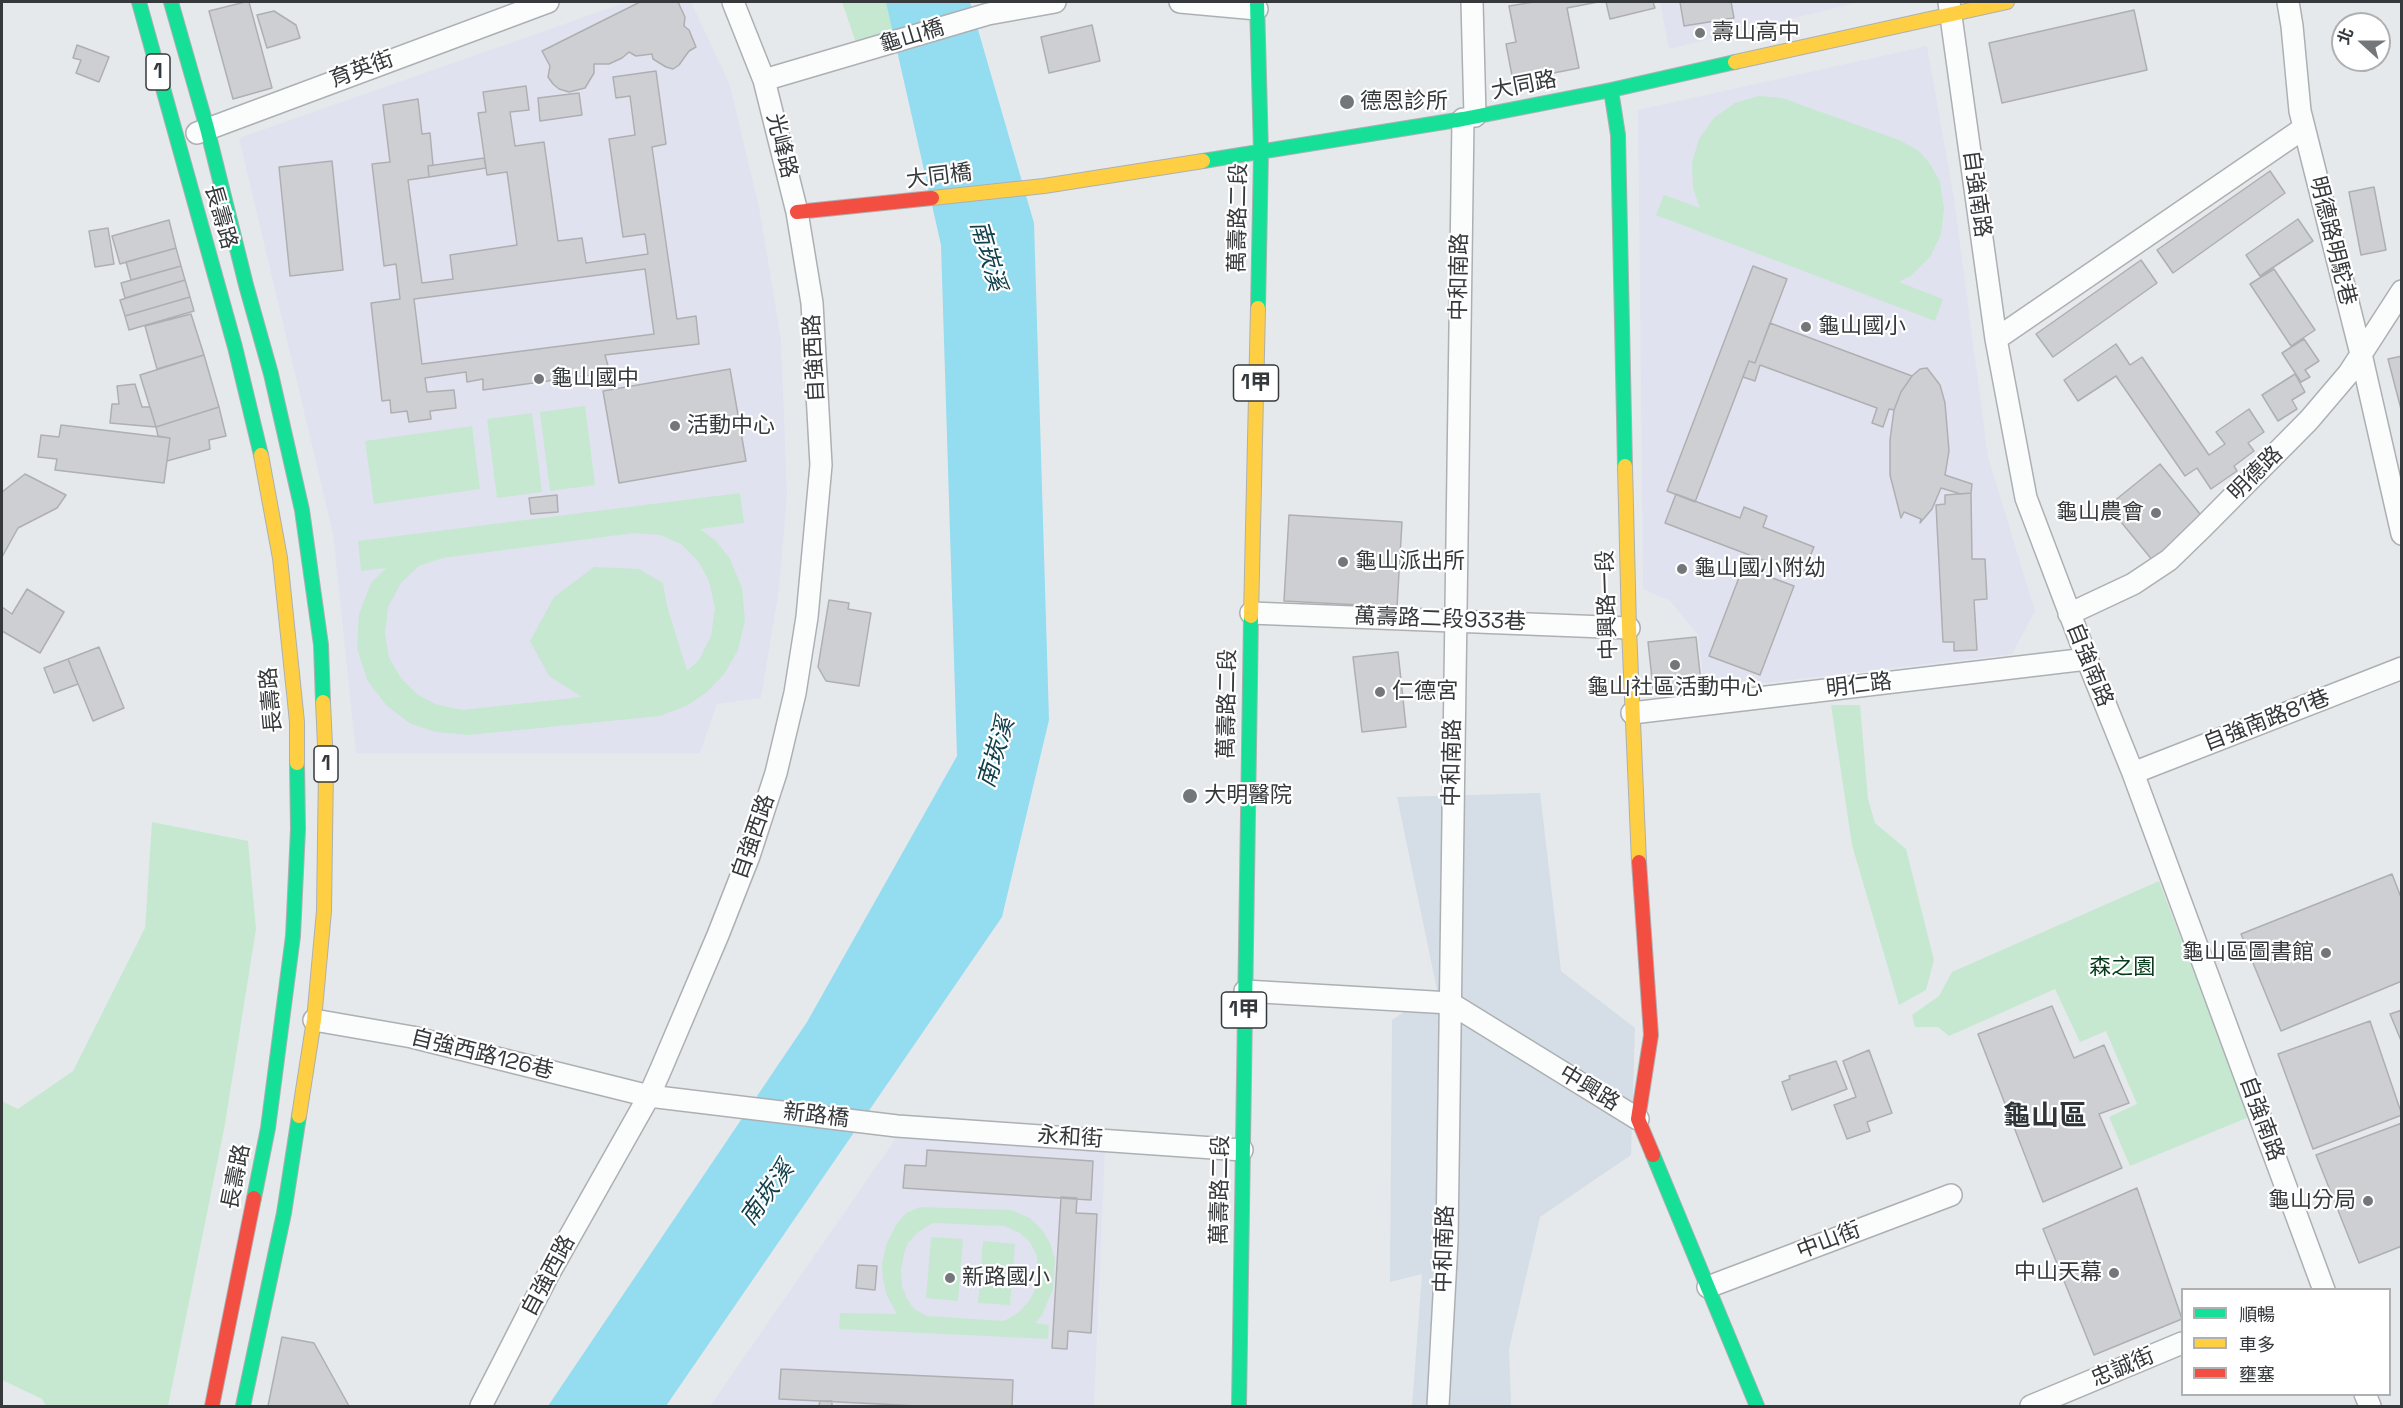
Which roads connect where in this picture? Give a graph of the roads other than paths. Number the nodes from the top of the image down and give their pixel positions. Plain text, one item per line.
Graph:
1 (139, 2) edge
2 (171, 2) edge
3 (548, 2) edge
4 (733, 2) edge
5 (1055, 2) edge
6 (1180, 2) edge
7 (1472, 2) edge
8 (2007, 2) edge
9 (2288, 2) edge
10 (1257, 5) edge
11 (1950, 8) edge
12 (764, 80) junction
13 (1611, 90) junction
14 (1469, 118) junction
15 (207, 128) junction
16 (2304, 128) junction
17 (177, 141) junction
18 (1261, 153) junction
19 (1044, 186) joint
20 (797, 213) junction
21 (2402, 291) edge
22 (1996, 339) junction
23 (2361, 354) junction
24 (2400, 526) edge
25 (1251, 613) junction
26 (2069, 614) junction
27 (1455, 620) junction
28 (1629, 628) junction
29 (2087, 659) junction
30 (2402, 668) edge
31 (1632, 713) junction
32 (2133, 773) junction
33 (1245, 991) junction
34 (1450, 1003) junction
35 (314, 1020) junction
36 (649, 1096) junction
37 (1638, 1119) junction
38 (897, 1126) joint
39 (1242, 1150) junction
40 (1952, 1196) dead end
41 (1708, 1287) junction
42 (2319, 1288) edge
43 (2181, 1343) edge
44 (212, 1407) edge
45 (243, 1407) edge
46 (481, 1407) edge
47 (1239, 1407) edge
48 (1438, 1407) edge
49 (1757, 1407) edge
50 (2031, 1407) edge

1 - 17 main road, 長壽路 / 1
2 - 15 main road, 長壽路 / 1
3 - 15 street, 育英街
4 - 12 street, 光峰路
5 - 12 street, 龜山橋
6 - 10 street
7 - 14 street, 中和南路
8 - 11 main road, 大同路
9 - 16 street, 明德路明駝巷
10 - 18 main road, 萬壽路二段 / 1甲
11 - 13 main road, 大同路
11 - 22 street, 自強南路
12 - 20 street, 光峰路
13 - 14 main road, 大同路
13 - 28 main road, 中興路一段
14 - 18 main road, 大同路
14 - 27 street, 中和南路
15 - 17 street, 育英街
15 - 35 main road, 長壽路 / 1
16 - 22 street
16 - 23 street, 明德路明駝巷
17 - 44 main road, 長壽路 / 1
18 - 19 main road, 大同路
18 - 25 main road, 萬壽路二段 / 1甲
19 - 20 main road, 大同橋
20 - 36 street, 自強西路
21 - 23 street, 明德路
22 - 26 street, 自強南路
23 - 24 street, 明德路明駝巷
23 - 26 street, 明德路
25 - 27 street, 萬壽路二段933巷
25 - 33 main road, 萬壽路二段 / 1甲
26 - 29 street, 自強南路
27 - 28 street, 萬壽路二段933巷
27 - 34 street, 中和南路
28 - 31 main road, 中興路一段
29 - 31 street, 明仁路
29 - 32 street, 自強南路
30 - 32 street, 自強南路81巷
31 - 37 main road, 中興路一段
32 - 42 street, 自強南路
33 - 34 street, 中興路
33 - 39 main road, 萬壽路二段 / 1甲
34 - 37 street, 中興路
34 - 48 street, 中和南路
35 - 36 street, 自強西路126巷
35 - 45 main road, 長壽路 / 1
36 - 38 street, 新路橋
36 - 46 street, 自強西路
37 - 41 main road, 中興路
38 - 39 street, 永和街
39 - 47 main road, 萬壽路二段 / 1甲
40 - 41 street, 中山街
41 - 49 main road, 中興路
43 - 50 street, 忠誠街

